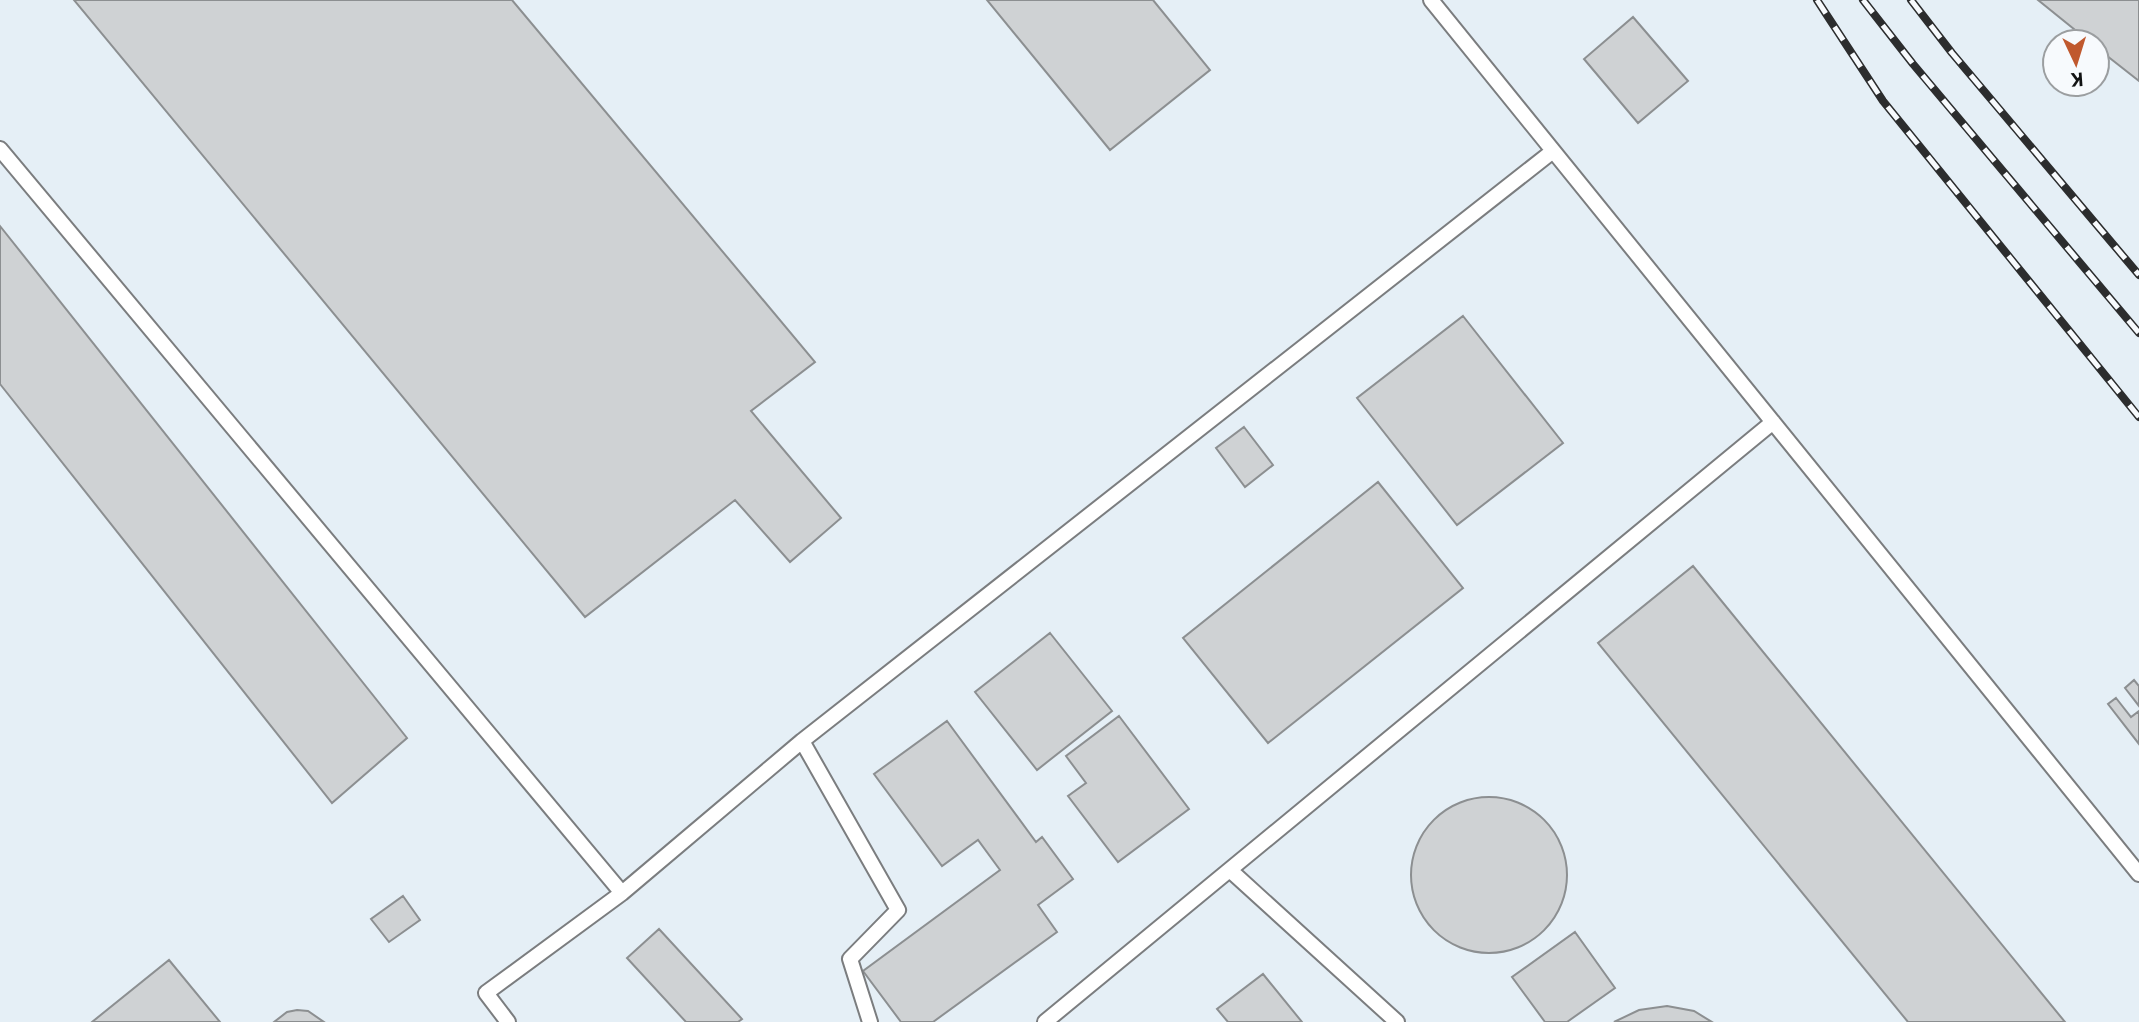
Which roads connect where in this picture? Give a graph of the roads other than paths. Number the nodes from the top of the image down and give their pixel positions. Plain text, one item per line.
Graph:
1 (1431, 0) edge
2 (0, 149) edge
3 (1553, 151) junction
4 (1773, 422) junction
5 (802, 741) junction
6 (1231, 871) junction
7 (2139, 874) edge
8 (622, 893) junction
9 (508, 1022) edge
10 (870, 1022) edge
11 (1045, 1022) edge
12 (1397, 1022) edge

1 - 3 lane
2 - 8 lane
3 - 4 lane
3 - 5 lane
4 - 6 lane
4 - 7 lane
5 - 8 lane
5 - 10 lane
6 - 11 lane
6 - 12 lane
8 - 9 lane

